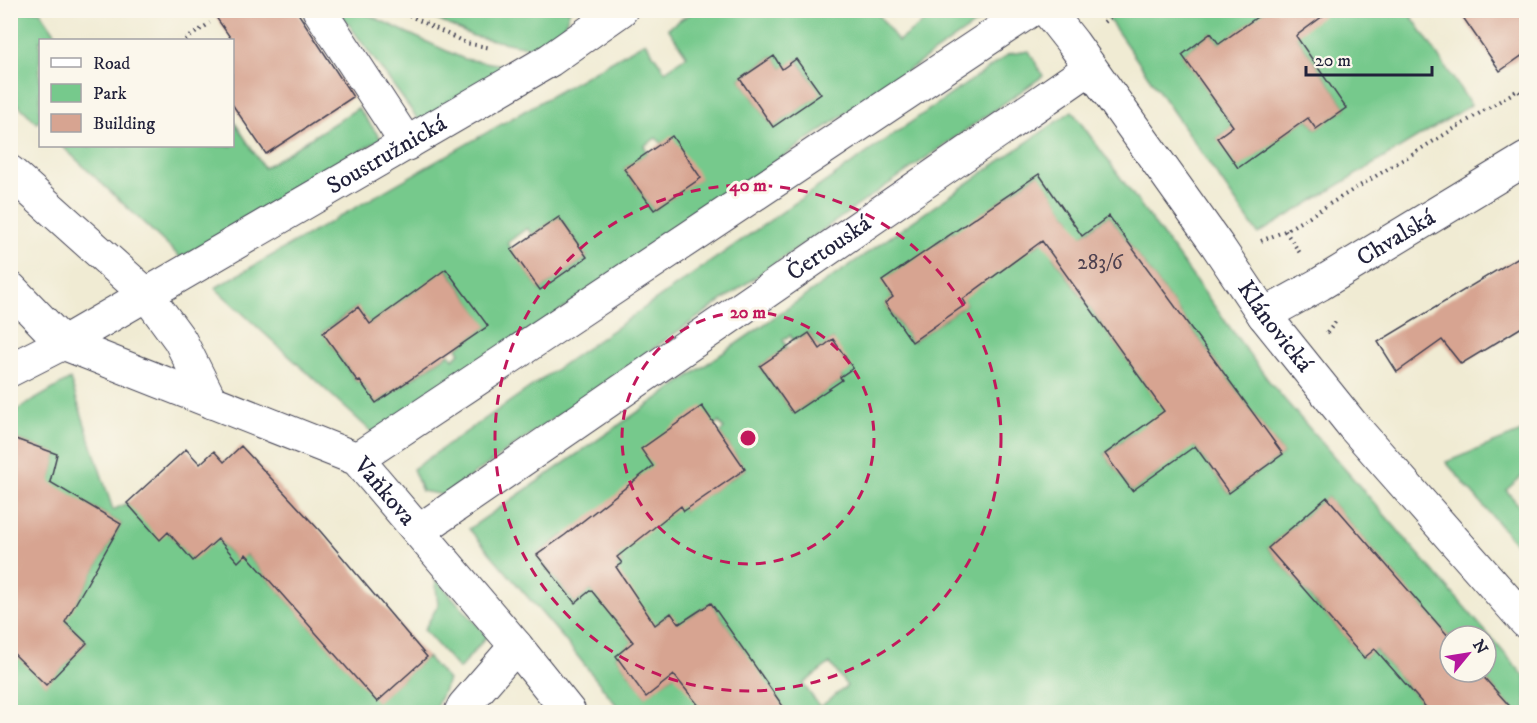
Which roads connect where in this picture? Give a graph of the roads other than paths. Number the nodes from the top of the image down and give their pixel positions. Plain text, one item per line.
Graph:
1 (319, 10) edge
2 (621, 10) edge
3 (1032, 10) edge
4 (1047, 10) edge
5 (1090, 68) junction
6 (407, 144) junction
7 (1527, 159) edge
8 (10, 172) edge
9 (10, 288) edge
10 (147, 295) junction
11 (1264, 315) junction
12 (63, 343) junction
13 (10, 370) edge
14 (212, 402) junction
15 (357, 459) junction
16 (418, 531) junction
17 (1527, 622) edge
18 (516, 646) junction
19 (461, 712) edge
20 (569, 712) edge

1 - 6 street
2 - 6 street, Soustružnická
3 - 15 street
4 - 5 street, Klánovická
5 - 11 street, Klánovická
5 - 16 street, Čertouská
6 - 10 street, Soustružnická
7 - 11 street, Chvalská
8 - 10 street
9 - 12 street
10 - 12 street, Soustružnická
10 - 14 street
11 - 17 street, Klánovická
12 - 13 street, Soustružnická
12 - 14 street, Vaňkova
14 - 15 street, Vaňkova
15 - 16 street, Vaňkova
16 - 18 street, Vaňkova
18 - 19 street
18 - 20 street, Vaňkova

